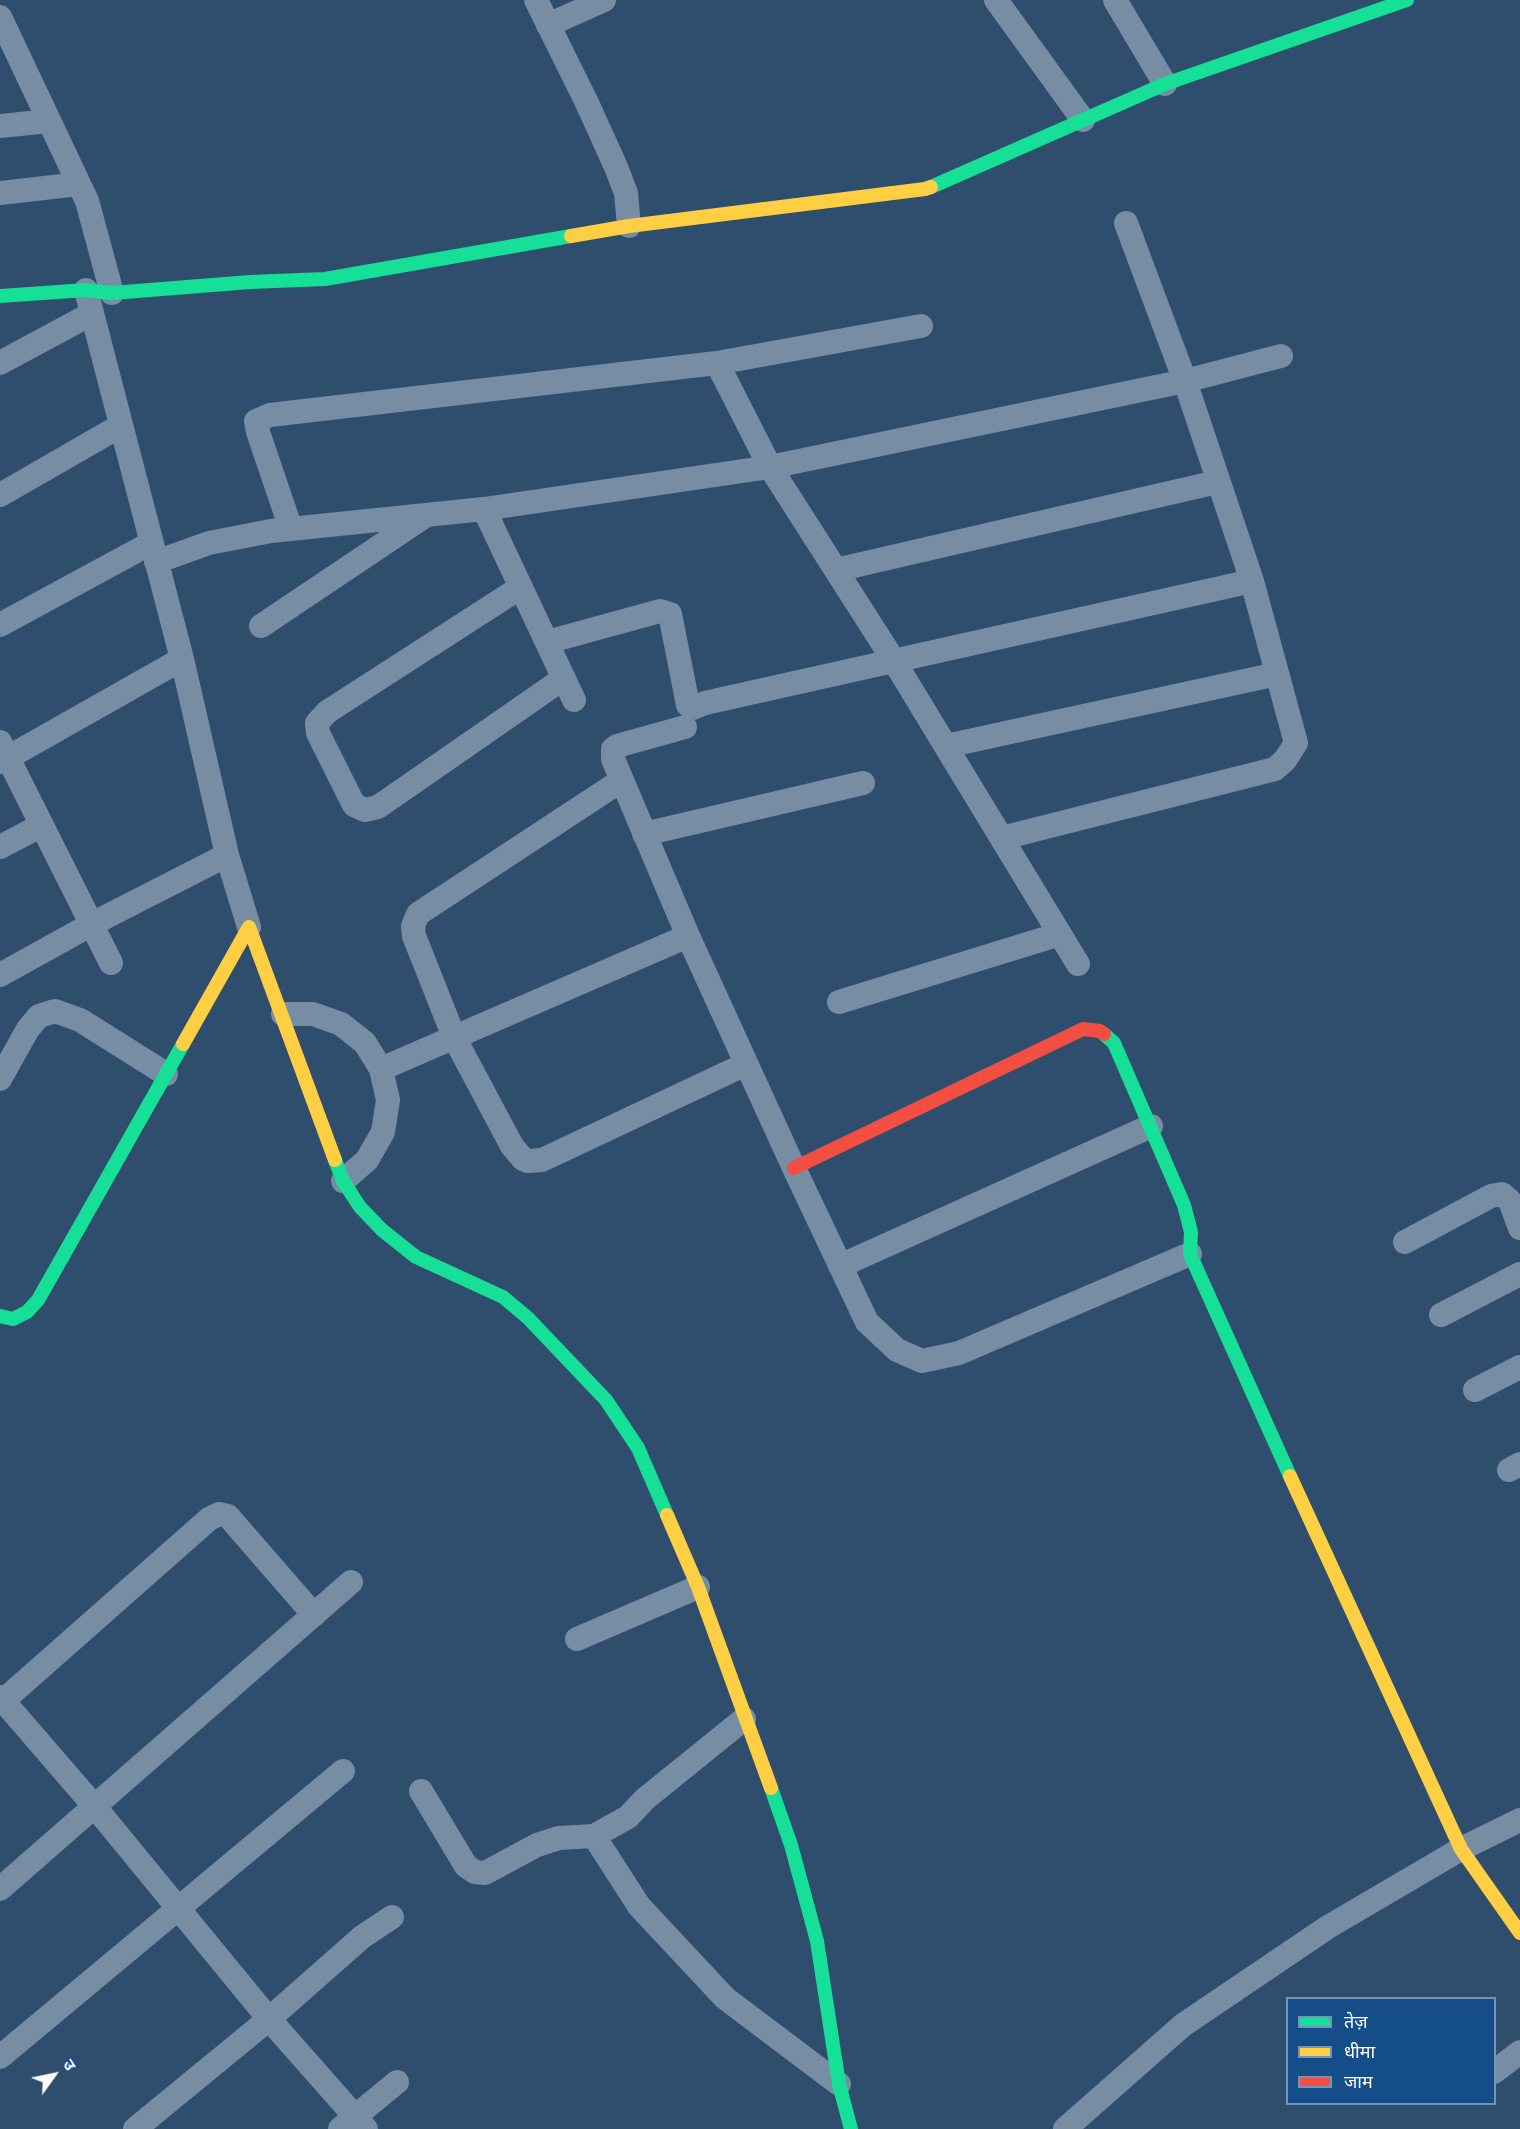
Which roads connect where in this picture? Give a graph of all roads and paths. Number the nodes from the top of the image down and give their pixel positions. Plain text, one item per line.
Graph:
1 (536, 0) edge
2 (604, 0) edge
3 (996, 0) edge
4 (1115, 0) edge
5 (1407, 0) edge
6 (0, 17) edge
7 (548, 26) junction
8 (1165, 84) junction
9 (1083, 120) junction
10 (50, 121) junction
11 (0, 126) edge
12 (79, 184) junction
13 (0, 193) edge
14 (1126, 223) dead end
15 (629, 226) junction
16 (86, 290) junction
17 (112, 293) junction
18 (0, 296) edge
19 (91, 314) junction
20 (921, 326) dead end
21 (1281, 356) dead end
22 (0, 363) edge
23 (717, 363) junction
24 (1185, 381) junction
25 (120, 426) junction
26 (770, 467) junction
27 (1218, 482) junction
28 (0, 495) edge
29 (483, 509) junction
30 (427, 515) junction
31 (291, 529) junction
32 (153, 553) junction
33 (836, 570) junction
34 (1252, 581) junction
35 (521, 587) junction
36 (0, 625) edge
37 (261, 626) dead end
38 (547, 642) junction
39 (182, 659) junction
40 (894, 661) junction
41 (1277, 674) junction
42 (564, 678) junction
43 (574, 700) dead end
44 (685, 727) dead end
45 (946, 746) junction
46 (2, 754) edge
47 (622, 780) junction
48 (863, 783) dead end
49 (42, 825) junction
50 (645, 834) junction
51 (1002, 838) junction
52 (0, 847) edge
53 (227, 855) junction
54 (92, 924) junction
55 (249, 927) junction
56 (1060, 934) junction
57 (688, 936) junction
58 (111, 963) dead end
59 (1078, 964) dead end
60 (0, 975) edge
61 (839, 1002) dead end
62 (283, 1014) junction
63 (454, 1037) junction
64 (746, 1064) junction
65 (381, 1068) junction
66 (166, 1074) junction
67 (0, 1079) edge
68 (1151, 1126) junction
69 (794, 1168) junction
70 (342, 1181) junction
71 (1520, 1228) edge
72 (1405, 1242) dead end
73 (1193, 1261) junction
74 (840, 1266) junction
75 (1520, 1274) edge
76 (0, 1316) edge
77 (1441, 1316) dead end
78 (1520, 1367) edge
79 (1474, 1390) dead end
80 (351, 1582) dead end
81 (698, 1587) junction
82 (314, 1615) junction
83 (577, 1639) dead end
84 (5, 1709) edge
85 (744, 1719) junction
86 (344, 1771) dead end
87 (421, 1791) dead end
88 (95, 1807) junction
89 (1520, 1820) edge
90 (594, 1836) junction
91 (1461, 1849) junction
92 (0, 1888) edge
93 (179, 1909) junction
94 (392, 1917) dead end
95 (1520, 1933) edge
96 (269, 2019) junction
97 (1520, 2052) edge
98 (0, 2057) edge
99 (1496, 2070) edge
100 (397, 2082) dead end
101 (839, 2084) junction
102 (353, 2125) edge
103 (135, 2129) edge
104 (851, 2129) edge
105 (1065, 2129) edge

1 - 7 street
2 - 7 street
3 - 9 street
4 - 8 street
5 - 8 street
6 - 10 street
7 - 15 street
8 - 9 street
9 - 15 street
10 - 11 street
10 - 12 street
12 - 13 street
12 - 17 street
14 - 24 street
15 - 17 street
16 - 17 street
16 - 18 street
16 - 19 street
19 - 22 street
19 - 25 street
20 - 23 street
21 - 24 street
23 - 26 street
23 - 31 street
24 - 26 street
24 - 27 street
25 - 28 street
25 - 32 street
26 - 29 street
26 - 33 street
27 - 33 street
27 - 34 street
29 - 30 street
29 - 35 street
30 - 31 street
30 - 37 street
31 - 32 street
32 - 36 street
32 - 39 street
33 - 40 street
34 - 40 street
34 - 41 street
35 - 38 street
35 - 42 street
38 - 40 street
38 - 42 street
39 - 46 street
39 - 53 street
40 - 45 street
41 - 45 street
41 - 51 street
42 - 43 street
44 - 47 street
45 - 51 street
46 - 49 street
47 - 50 street
47 - 63 street
48 - 50 street
49 - 52 street
49 - 54 street
50 - 57 street
51 - 56 street
53 - 54 street
53 - 55 street
54 - 58 street
54 - 60 street
55 - 62 street
55 - 66 street
56 - 59 street
56 - 61 street
57 - 63 street
57 - 64 street
62 - 65 street
62 - 70 street
63 - 64 street
63 - 65 street
64 - 69 street
65 - 70 street
66 - 67 street
66 - 76 street
68 - 69 street
68 - 73 street
68 - 74 street
69 - 74 street
70 - 81 street
71 - 72 street
73 - 74 street
73 - 91 street
75 - 77 street
78 - 79 street
80 - 82 street
81 - 83 street
81 - 85 street
82 - 84 street
82 - 88 street
84 - 88 street
85 - 90 street
85 - 101 street
86 - 93 street
87 - 90 street
88 - 92 street
88 - 93 street
89 - 91 street
90 - 101 street
91 - 95 street
91 - 105 street
93 - 96 street
93 - 98 street
94 - 96 street
96 - 102 street
96 - 103 street
97 - 99 street
100 - 102 street
101 - 104 street

